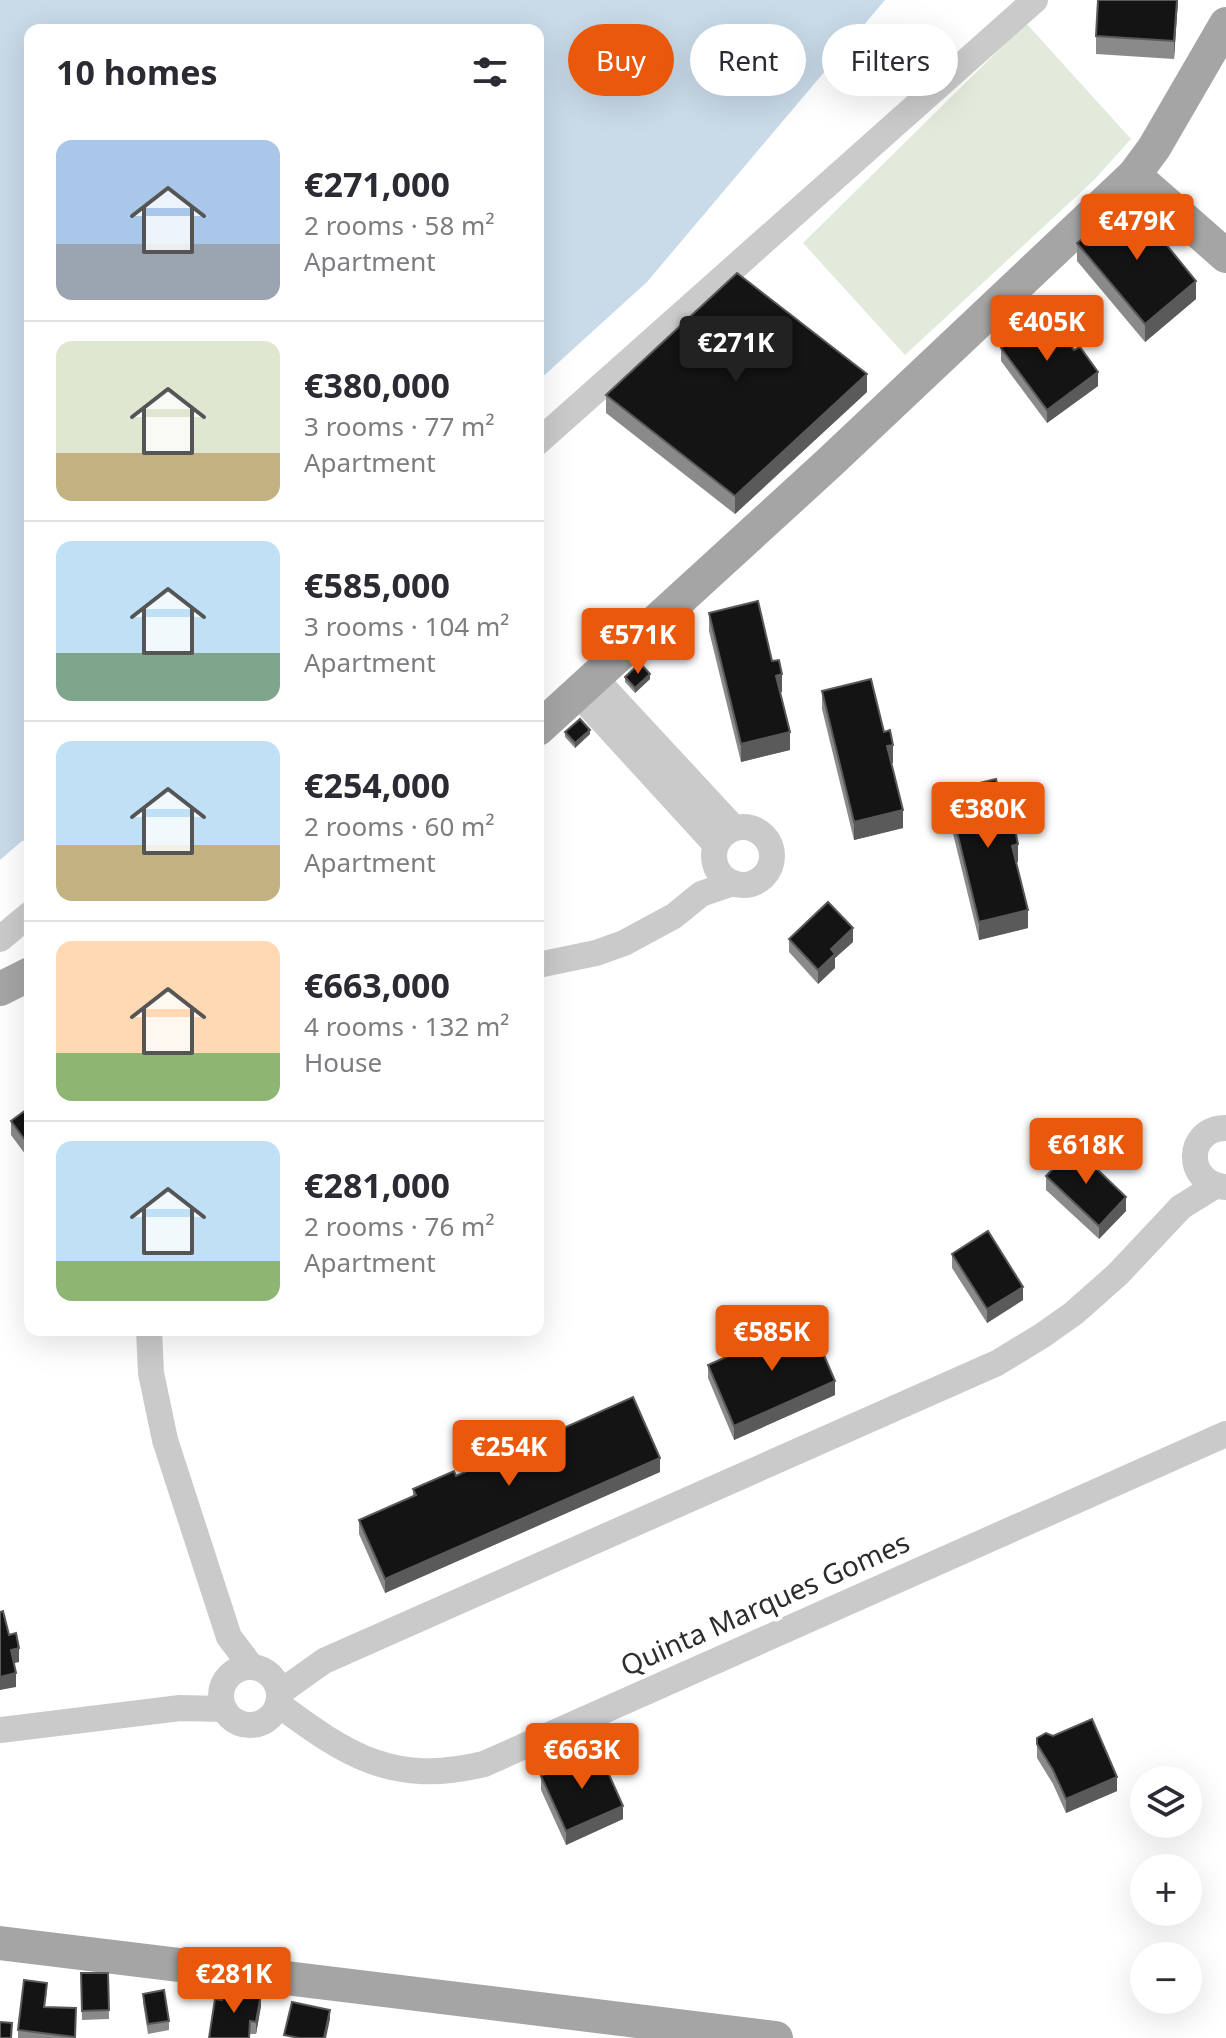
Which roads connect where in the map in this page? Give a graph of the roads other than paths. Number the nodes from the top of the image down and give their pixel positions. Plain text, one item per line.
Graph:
1 (1035, 0) edge
2 (1226, 24) edge
3 (1134, 175) junction
4 (1226, 256) edge
5 (544, 437) edge
6 (586, 685) junction
7 (544, 724) edge
8 (721, 845) junction
9 (733, 883) junction
10 (701, 894) junction
11 (24, 919) edge
12 (0, 939) edge
13 (544, 964) edge
14 (24, 977) edge
15 (0, 989) edge
16 (1226, 1128) edge
17 (1213, 1181) edge
18 (149, 1336) edge
19 (1226, 1434) edge
20 (229, 1637) junction
21 (269, 1691) junction
22 (224, 1692) junction
23 (0, 1730) edge
24 (0, 1943) edge
25 (776, 2038) edge

1 - 5 street
2 - 3 main road
3 - 4 main road
3 - 6 main road
6 - 7 main road
6 - 8 street
8 - 9 street
8 - 9 street
8 - 10 street
9 - 10 street
10 - 13 street
11 - 12 street
14 - 15 main road
16 - 17 street
17 - 21 street
18 - 20 street
19 - 21 street, Quinta Marques Gomes
20 - 21 street
20 - 22 street
21 - 22 street
21 - 22 street, Quinta Marques Gomes
22 - 23 street
24 - 25 main road

